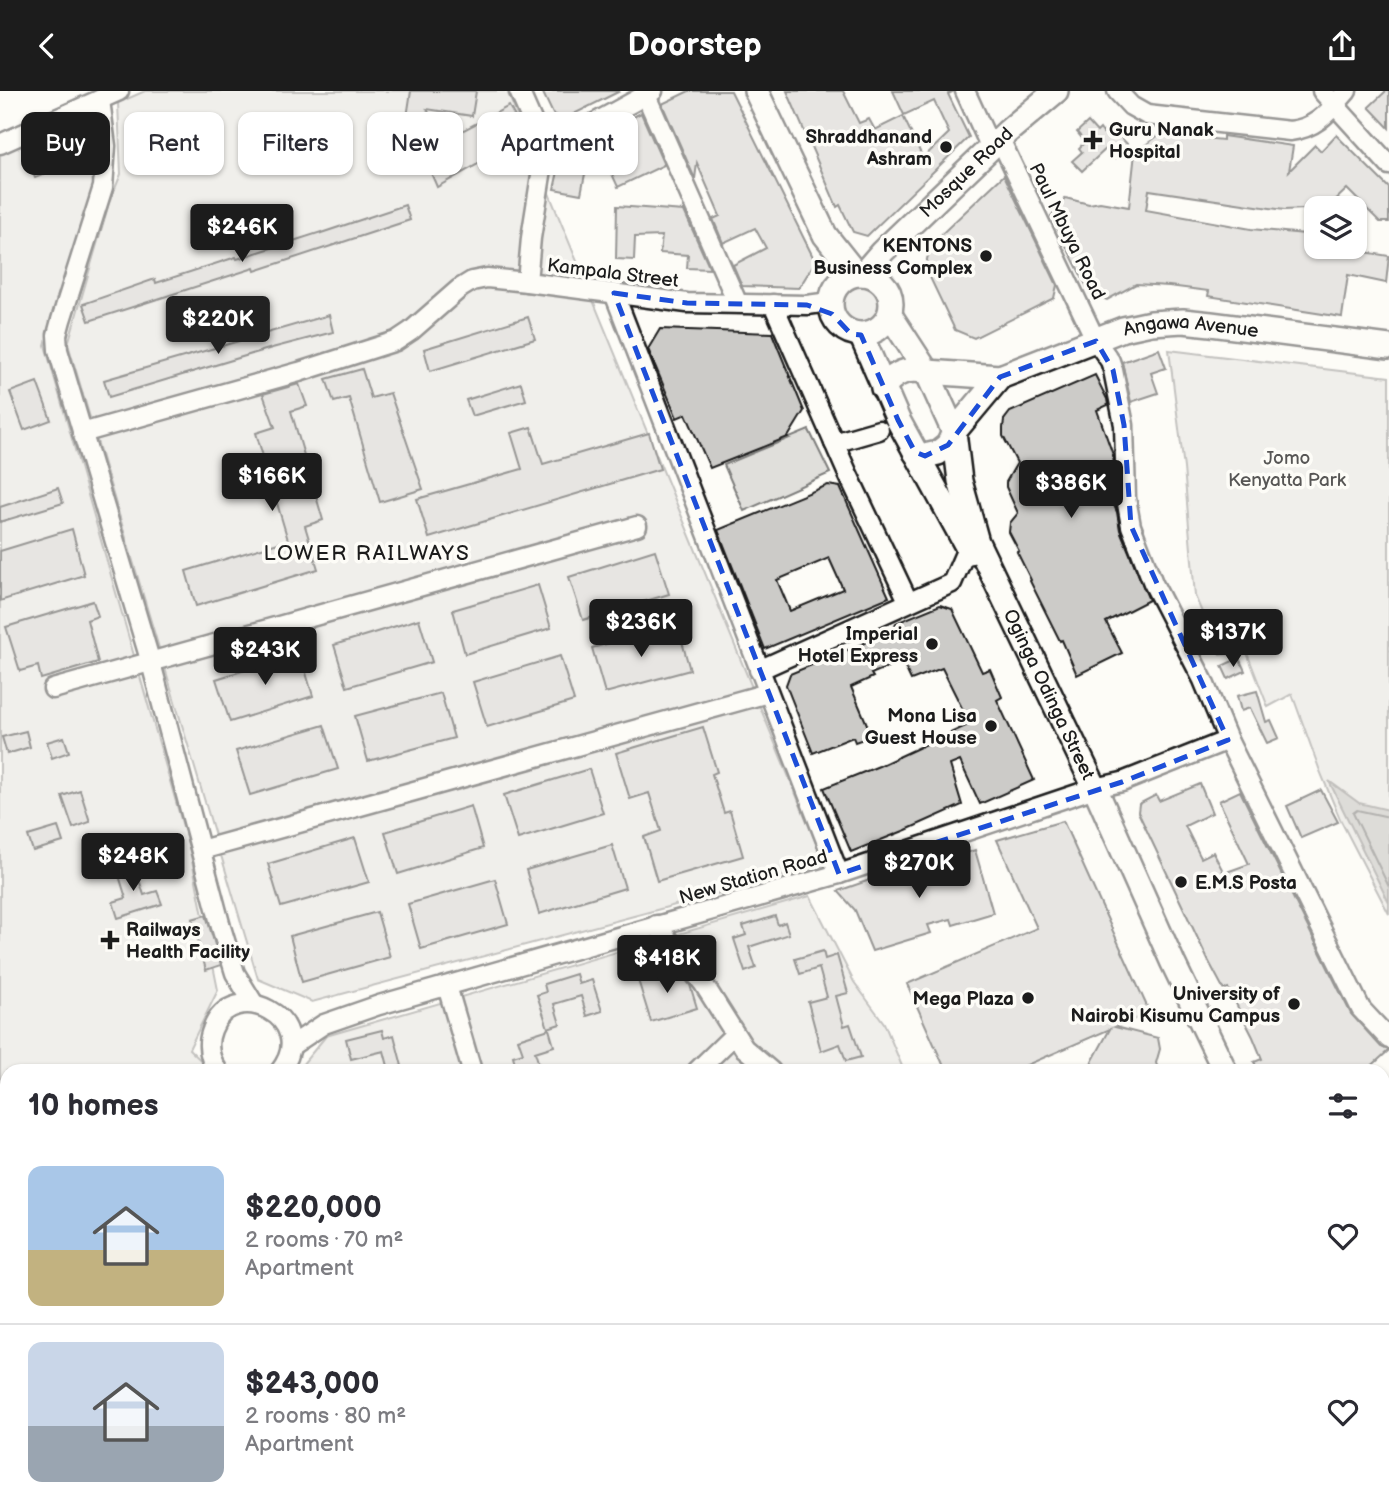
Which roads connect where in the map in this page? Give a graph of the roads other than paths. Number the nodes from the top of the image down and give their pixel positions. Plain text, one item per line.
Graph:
1 (119, 91) edge
2 (519, 91) edge
3 (756, 91) edge
4 (965, 91) edge
5 (1056, 91) edge
6 (1117, 91) edge
7 (1322, 91) edge
8 (1347, 91) edge
9 (648, 92) edge
10 (100, 100) junction
11 (1335, 105) junction
12 (528, 112) edge
13 (612, 112) edge
14 (996, 143) junction
15 (0, 144) edge
16 (1389, 166) edge
17 (541, 175) edge
18 (825, 235) junction
19 (865, 275) junction
20 (527, 282) junction
21 (614, 293) junction
22 (737, 302) junction
23 (773, 303) junction
24 (825, 304) junction
25 (890, 315) junction
26 (860, 335) junction
27 (1096, 341) junction
28 (1389, 347) edge
29 (927, 372) junction
30 (1000, 377) junction
31 (883, 388) junction
32 (879, 430) dead end
33 (954, 432) junction
34 (82, 433) junction
35 (834, 443) junction
36 (915, 452) junction
37 (637, 526) dead end
38 (972, 544) junction
39 (908, 601) junction
40 (151, 663) junction
41 (759, 670) junction
42 (53, 689) dead end
43 (768, 693) junction
44 (1228, 740) junction
45 (1089, 791) junction
46 (201, 850) junction
47 (839, 874) junction
48 (656, 925) junction
49 (236, 973) junction
50 (447, 986) junction
51 (254, 1004) junction
52 (232, 1008) junction
53 (284, 1022) junction
54 (324, 1024) junction
55 (734, 1035) junction
56 (1389, 1039) edge
57 (290, 1046) junction
58 (214, 1064) edge
59 (284, 1064) edge
60 (470, 1064) edge
61 (704, 1064) edge
62 (763, 1064) edge
63 (1210, 1064) edge
64 (1222, 1064) edge

1 - 10 street
2 - 12 street
3 - 18 main road
4 - 14 street, Paul Mbuya Road
5 - 14 main road, Mosque Road
6 - 11 street
7 - 11 street
8 - 11 street
9 - 13 street
9 - 22 street
10 - 15 street
10 - 34 street
11 - 16 street
14 - 19 main road, Mosque Road
14 - 27 street, Paul Mbuya Road
17 - 20 street, Kampala Street
18 - 19 main road
18 - 24 main road
19 - 24 main road
19 - 25 main road
20 - 21 street, Kampala Street
20 - 34 street
21 - 22 street, Kampala Street
21 - 41 street
22 - 23 street, Kampala Street
23 - 24 street, Kampala Street
23 - 35 street
24 - 26 main road
25 - 26 main road
25 - 29 main road, Oginga Odinga Street
26 - 31 main road, Oginga Odinga Street
27 - 28 main road, Angawa Avenue
27 - 30 main road, Angawa Avenue
27 - 44 street, Paul Mbuya Road
29 - 30 main road, Angawa Avenue
29 - 31 main road, Angawa Avenue
29 - 33 main road, Oginga Odinga Street
30 - 33 main road, Angawa Avenue
31 - 36 main road, Oginga Odinga Street
32 - 35 street
33 - 36 main road, Angawa Avenue
33 - 38 main road, Oginga Odinga Street
34 - 40 street
35 - 39 street
36 - 38 main road, Oginga Odinga Street
37 - 40 street
38 - 39 street
38 - 45 main road, Oginga Odinga Street
39 - 41 street
40 - 42 street
40 - 46 street
41 - 43 street
43 - 46 street
43 - 47 street
44 - 45 street, New Station Road
44 - 56 street
45 - 47 street, New Station Road
45 - 63 main road, Oginga Odinga Street
45 - 64 main road, Oginga Odinga Street
46 - 49 street
47 - 48 street, New Station Road
48 - 50 street, New Station Road
48 - 55 street
49 - 51 street
49 - 52 street
50 - 54 street, New Station Road
50 - 60 street
51 - 52 street
51 - 53 street
52 - 58 street
53 - 54 street, New Station Road
53 - 57 street
54 - 57 street, New Station Road
55 - 61 street
55 - 62 street
57 - 59 street

